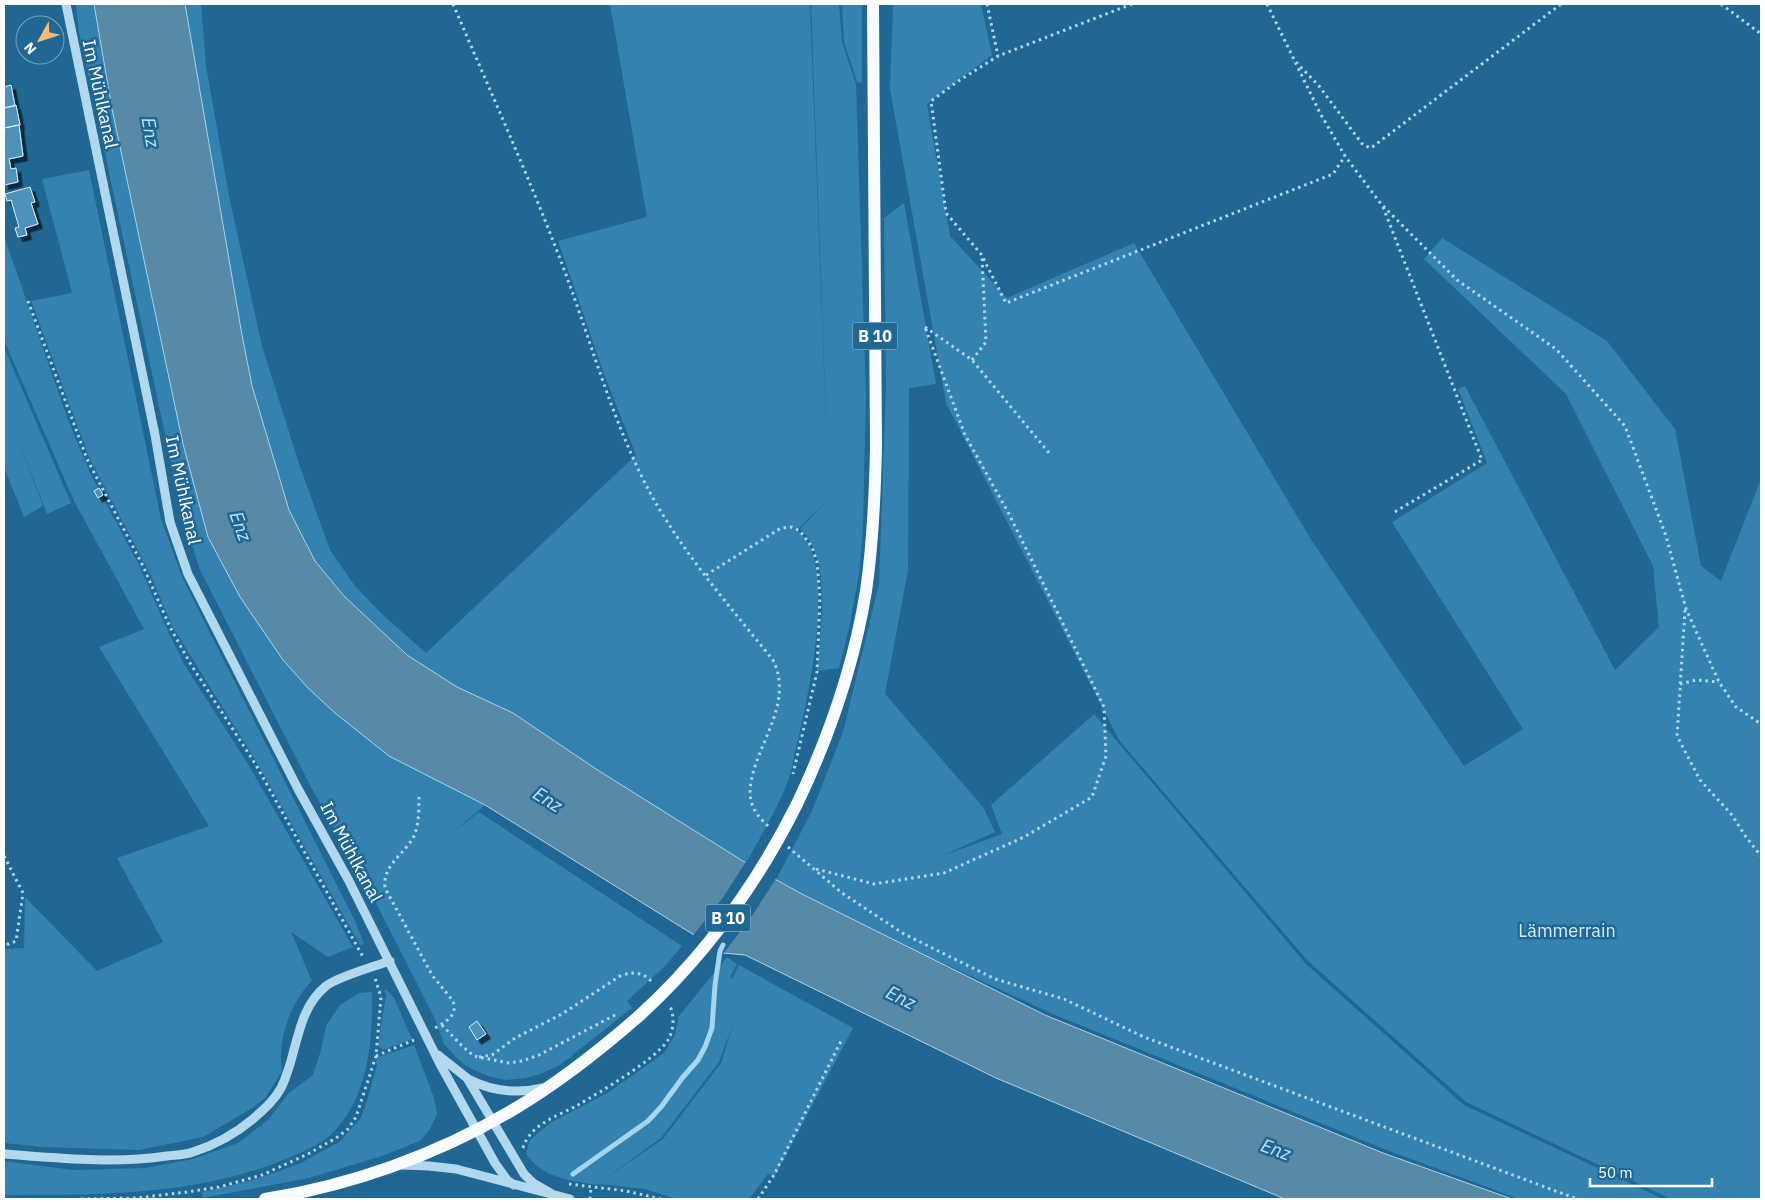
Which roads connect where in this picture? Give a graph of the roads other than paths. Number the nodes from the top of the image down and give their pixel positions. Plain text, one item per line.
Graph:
1 (66, 4) edge
2 (872, 4) edge
3 (390, 961) junction
4 (434, 1052) junction
5 (467, 1078) junction
6 (548, 1087) junction
7 (492, 1121) junction
8 (476, 1129) junction
9 (4, 1154) edge
10 (391, 1166) junction
11 (514, 1185) junction
12 (552, 1194) junction
13 (265, 1199) edge
14 (570, 1199) edge

1 - 3 street, Im Mühlkanal
2 - 6 main road, B 10, bridge
3 - 4 street, Im Mühlkanal
3 - 9 street
4 - 5 street, Im Mühlkanal
4 - 8 street, Im Mühlkanal
5 - 6 street
5 - 7 street, Im Mühlkanal
6 - 7 main road, B 10
7 - 8 main road, B 10
7 - 12 street, Im Mühlkanal
8 - 10 main road, B 10
8 - 11 street, Im Mühlkanal
10 - 11 street
10 - 13 main road, B 10
11 - 12 street
12 - 14 street

